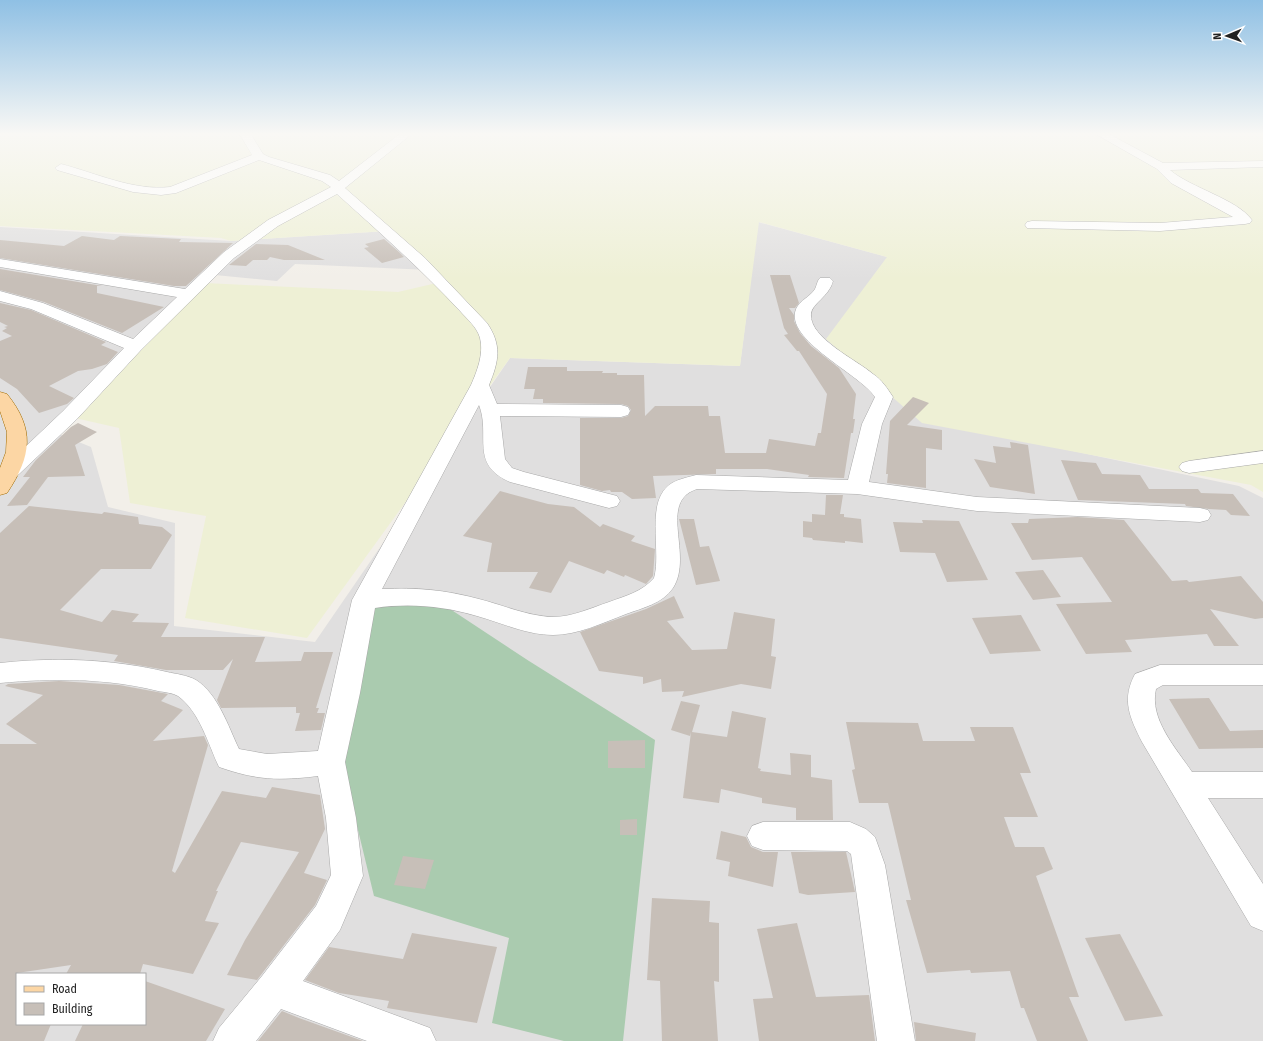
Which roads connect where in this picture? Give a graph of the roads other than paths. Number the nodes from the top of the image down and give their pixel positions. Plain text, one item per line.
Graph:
1 (110, 182) edge
2 (194, 182) edge
3 (332, 182) edge
4 (346, 182) edge
5 (1181, 182) edge
6 (338, 188) junction
7 (1032, 225) dead end
8 (0, 263) edge
9 (825, 281) dead end
10 (189, 294) junction
11 (0, 296) edge
12 (135, 346) junction
13 (480, 385) junction
14 (0, 398) edge
15 (490, 410) junction
16 (621, 411) dead end
17 (1263, 457) edge
18 (1189, 467) dead end
19 (5, 480) edge
20 (857, 487) junction
21 (609, 501) dead end
22 (1200, 515) dead end
23 (364, 600) junction
24 (0, 673) edge
25 (1263, 674) edge
26 (330, 762) junction
27 (1184, 785) junction
28 (1263, 786) edge
29 (764, 836) dead end
30 (1263, 914) edge
31 (275, 989) junction
32 (232, 1041) edge
33 (417, 1041) edge
34 (896, 1041) edge

1 - 2 street
3 - 6 street
4 - 6 street
5 - 7 street
6 - 10 street
6 - 13 street
8 - 10 street
9 - 20 street
10 - 12 street
11 - 12 street
12 - 19 street
13 - 15 street
13 - 23 street
14 - 19 main road
15 - 16 street
15 - 21 street
17 - 18 street
20 - 22 street
20 - 23 street
23 - 26 street
24 - 26 street
25 - 27 street
26 - 31 street
27 - 28 street
27 - 30 street
29 - 34 street
31 - 32 street
31 - 33 street

